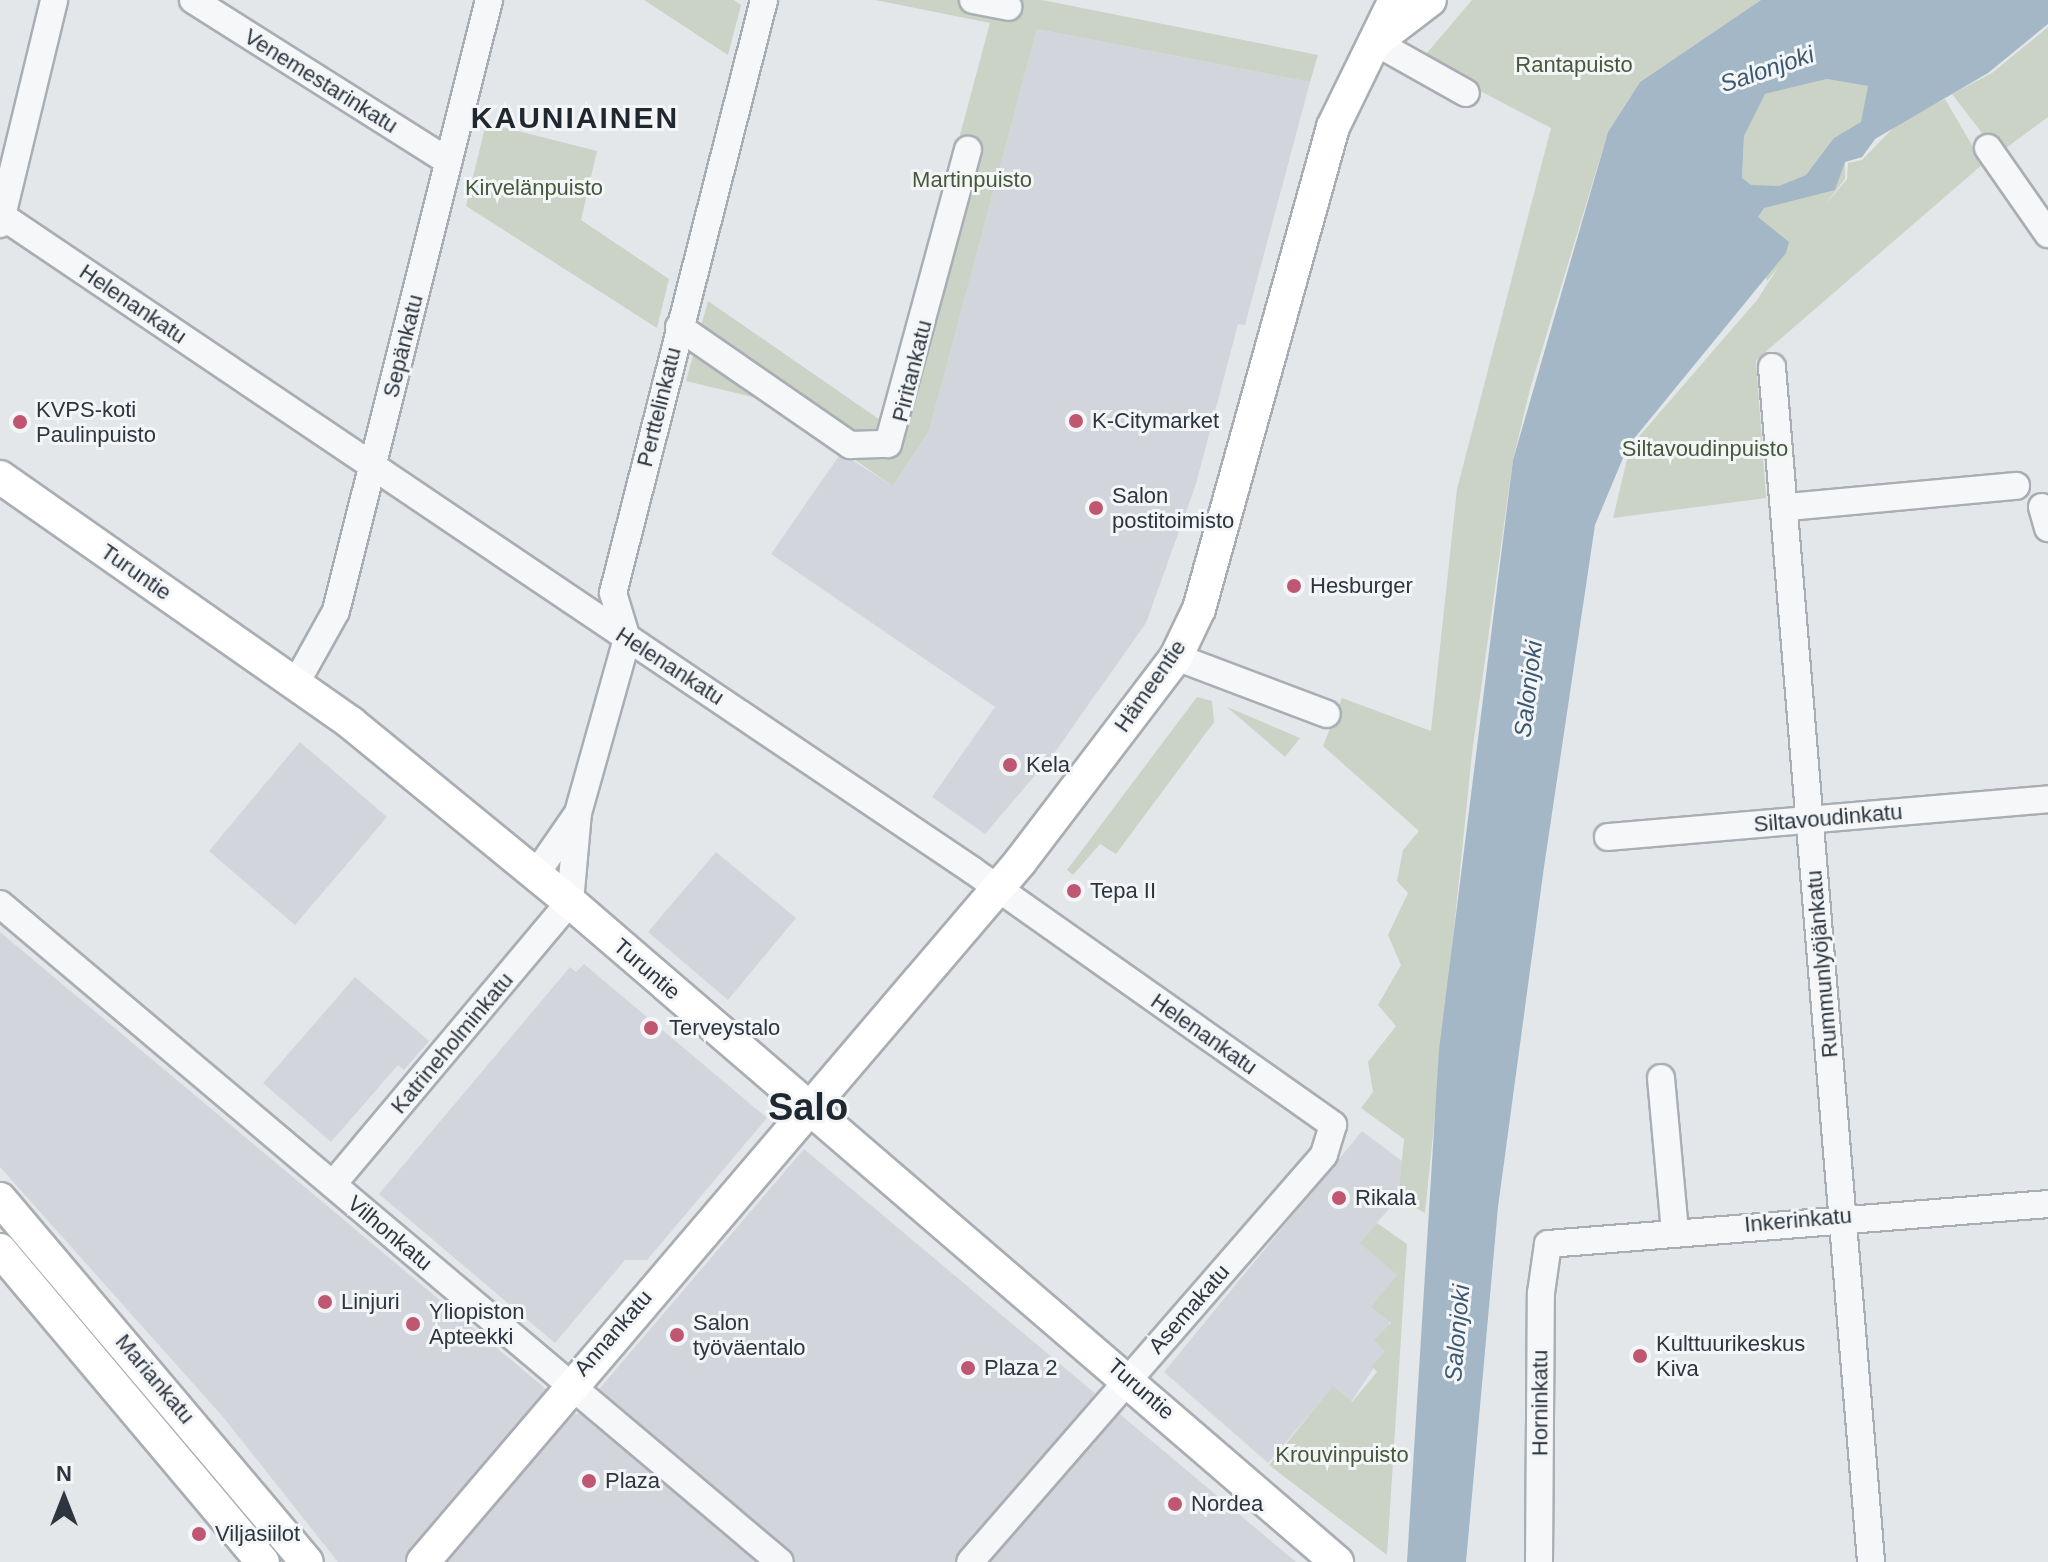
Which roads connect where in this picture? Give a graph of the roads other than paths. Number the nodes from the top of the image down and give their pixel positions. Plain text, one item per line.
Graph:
1 (54, 0) edge
2 (193, 0) edge
3 (489, 0) edge
4 (764, 0) edge
5 (973, 0) edge
6 (1395, 0) edge
7 (1430, 0) edge
8 (1008, 7) dead end
9 (1375, 42) junction
10 (1466, 93) dead end
11 (1988, 148) dead end
12 (968, 150) dead end
13 (448, 161) junction
14 (1, 220) edge
15 (2048, 234) edge
16 (679, 327) junction
17 (1772, 367) dead end
18 (374, 467) junction
19 (0, 477) edge
20 (2016, 486) dead end
21 (1788, 507) junction
22 (627, 639) junction
23 (1176, 657) junction
24 (296, 683) junction
25 (1327, 714) dead end
26 (2048, 799) edge
27 (578, 813) junction
28 (1810, 819) junction
29 (1608, 837) dead end
30 (536, 874) junction
31 (998, 888) junction
32 (570, 902) junction
33 (0, 904) edge
34 (1661, 1078) dead end
35 (808, 1107) junction
36 (1333, 1125) joint
37 (333, 1184) junction
38 (0, 1199) edge
39 (2048, 1204) edge
40 (1843, 1216) junction
41 (1675, 1231) junction
42 (1548, 1244) joint
43 (0, 1250) edge
44 (1129, 1377) junction
45 (569, 1384) junction
46 (263, 1562) edge
47 (307, 1562) edge
48 (423, 1562) edge
49 (780, 1562) edge
50 (970, 1562) edge
51 (1337, 1562) edge
52 (1539, 1562) edge
53 (1871, 1562) edge

1 - 14 street
2 - 13 street, Venemestarinkatu
3 - 13 street, Sepänkatu
4 - 16 street, Perttelinkatu
5 - 8 street
6 - 9 main road, Hämeentie
7 - 9 main road, Hämeentie
9 - 10 street
9 - 23 main road, Hämeentie
11 - 15 street
12 - 16 street, Piritankatu
13 - 18 street, Sepänkatu
14 - 18 street, Helenankatu
16 - 22 street, Perttelinkatu
17 - 21 street, Rummunlyöjänkatu
18 - 22 street, Helenankatu
18 - 24 street, Sepänkatu
19 - 24 main road, Turuntie
20 - 21 street
21 - 28 street, Rummunlyöjänkatu
22 - 27 street
22 - 31 street, Helenankatu
23 - 25 street
23 - 31 main road, Hämeentie
24 - 30 main road, Turuntie
26 - 28 street, Siltavoudinkatu
27 - 30 street
27 - 32 street
28 - 29 street, Siltavoudinkatu
28 - 40 street, Rummunlyöjänkatu
30 - 32 main road, Turuntie
31 - 35 main road, Hämeentie
31 - 36 street, Helenankatu
32 - 35 main road, Turuntie
32 - 37 street, Katrineholminkatu
33 - 37 street, Vilhonkatu
34 - 41 street
35 - 44 main road, Turuntie
35 - 45 main road, Annankatu
36 - 44 street, Asemakatu
37 - 45 street, Vilhonkatu
38 - 47 main road, Mariankatu
39 - 40 street, Inkerinkatu
40 - 41 street, Inkerinkatu
40 - 53 street, Rummunlyöjänkatu
41 - 42 street, Inkerinkatu
42 - 52 street, Horninkatu
43 - 46 main road, Mariankatu
44 - 50 street, Asemakatu
44 - 51 main road, Turuntie
45 - 48 main road, Annankatu
45 - 49 street, Vilhonkatu

